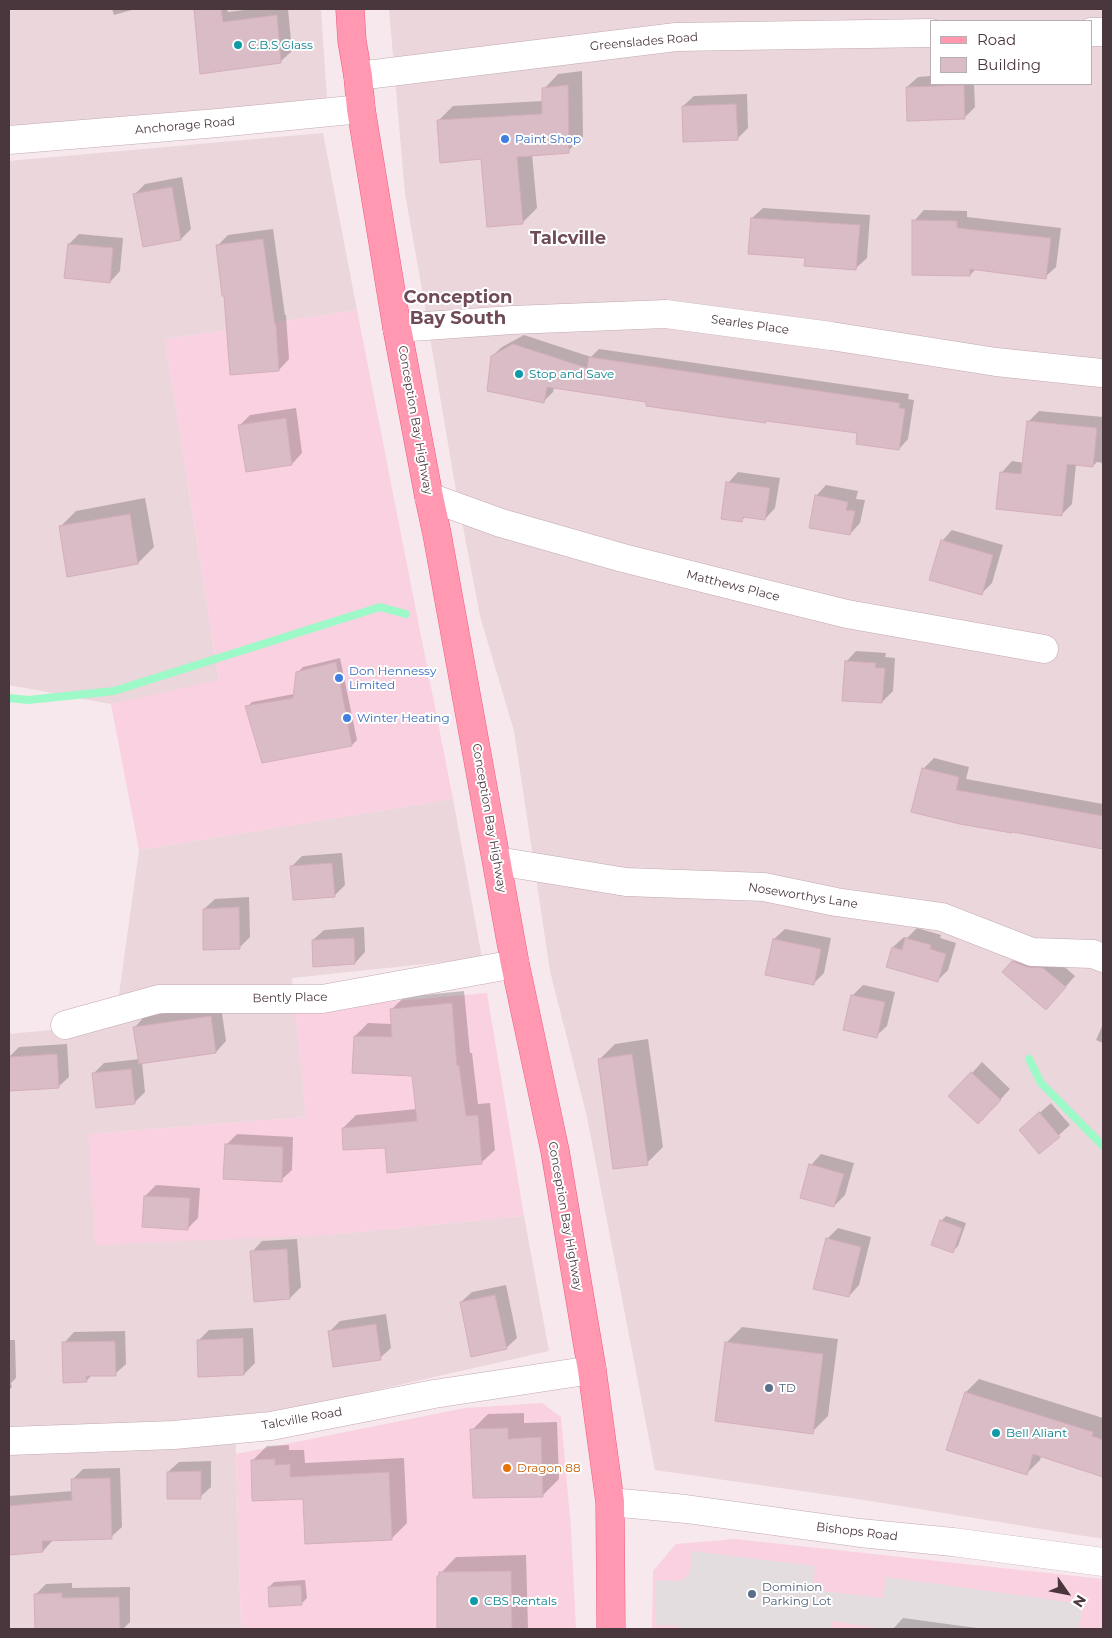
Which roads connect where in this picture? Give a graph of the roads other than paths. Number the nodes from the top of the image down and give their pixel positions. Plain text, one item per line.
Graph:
1 (350, 9) edge
2 (930, 33) edge
3 (358, 76) junction
4 (361, 109) junction
5 (9, 140) edge
6 (397, 328) junction
7 (1101, 373) dead end
8 (428, 497) junction
9 (1044, 649) dead end
10 (496, 861) junction
11 (1103, 958) edge
12 (515, 964) junction
13 (65, 1026) dead end
14 (592, 1370) junction
15 (9, 1441) edge
16 (610, 1502) junction
17 (1103, 1562) edge
18 (610, 1629) edge

1 - 3 main road, Conception Bay Highway
2 - 3 street, Greenslades Road
3 - 4 main road, Conception Bay Highway
4 - 5 street, Anchorage Road
4 - 6 main road, Conception Bay Highway
6 - 7 street, Searles Place
6 - 8 main road, Conception Bay Highway
8 - 9 street, Matthews Place
8 - 10 main road, Conception Bay Highway
10 - 11 street, Noseworthys Lane
10 - 12 main road, Conception Bay Highway
12 - 13 street, Bently Place
12 - 14 main road, Conception Bay Highway
14 - 15 street, Talcville Road
14 - 16 main road, Conception Bay Highway
16 - 17 street, Bishops Road
16 - 18 main road, Conception Bay Highway

